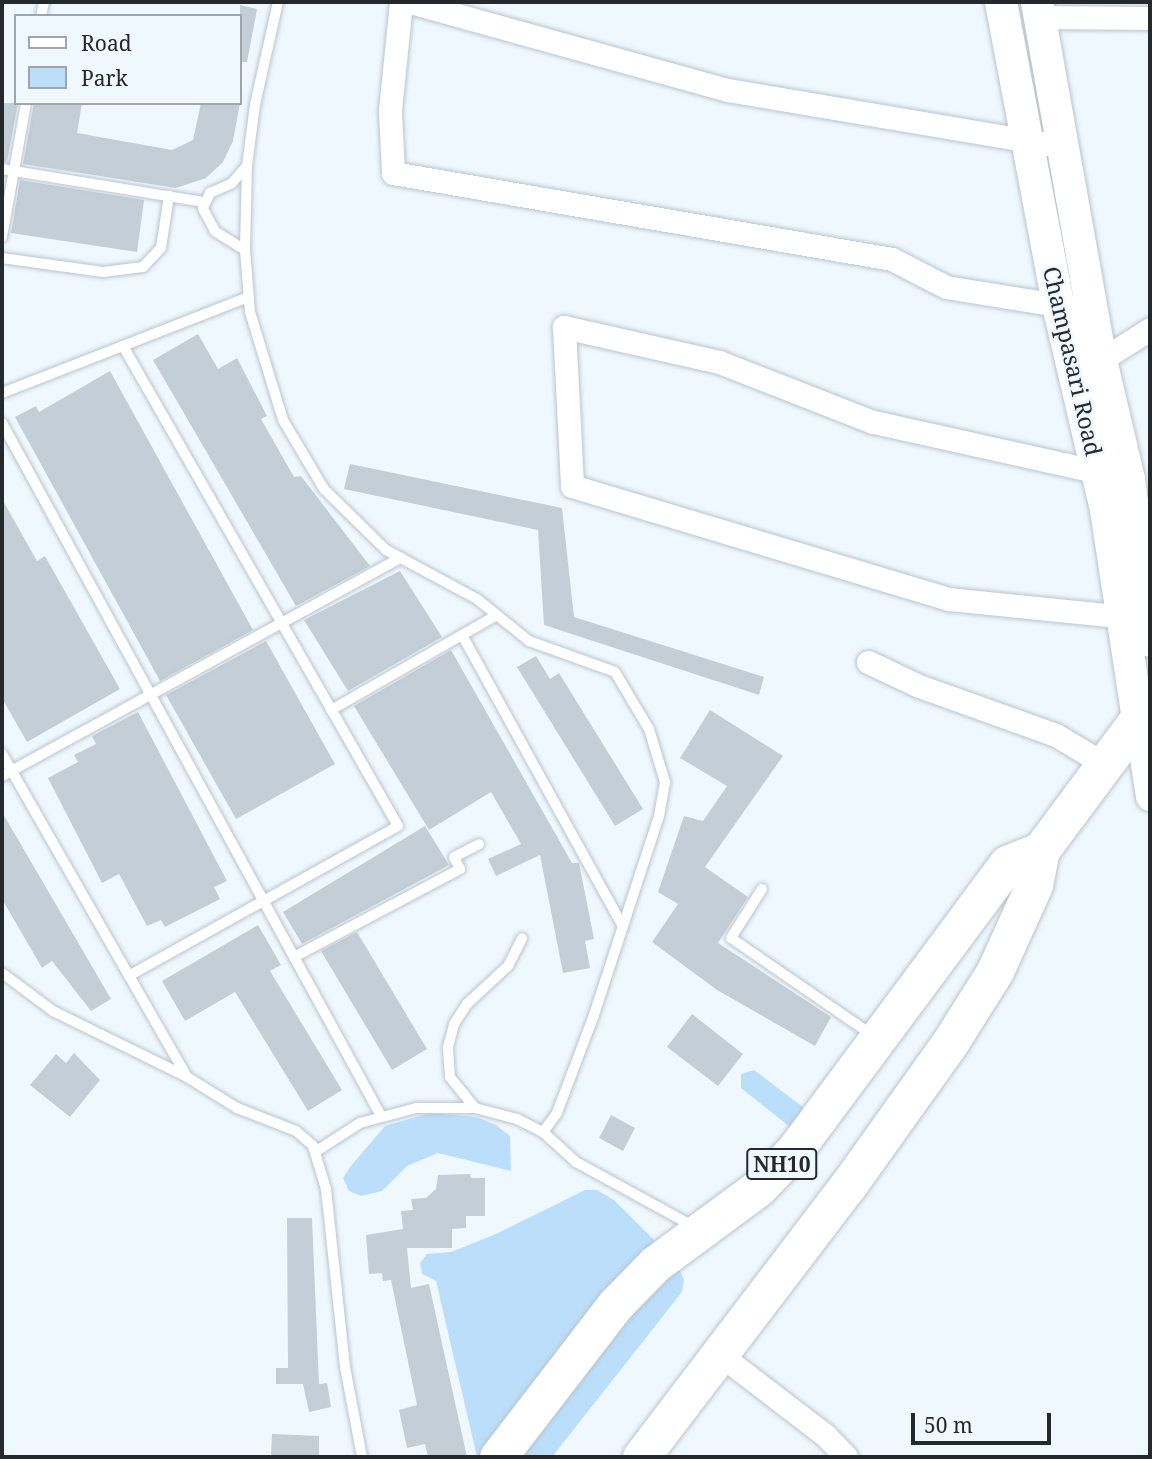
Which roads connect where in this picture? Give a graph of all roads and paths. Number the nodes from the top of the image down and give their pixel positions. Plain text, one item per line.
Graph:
1 (264, 2) edge
2 (401, 2) edge
3 (410, 2) edge
4 (1001, 2) edge
5 (278, 3) edge
6 (1039, 10) edge
7 (1150, 18) edge
8 (26, 105) edge
9 (1027, 141) junction
10 (1064, 147) junction
11 (247, 166) junction
12 (2, 169) edge
13 (14, 172) junction
14 (169, 196) junction
15 (204, 202) junction
16 (2, 237) edge
17 (245, 250) junction
18 (2, 258) edge
19 (248, 297) junction
20 (1058, 305) junction
21 (1094, 311) junction
22 (1150, 329) edge
23 (123, 346) junction
24 (1101, 360) junction
25 (2, 393) edge
26 (2, 423) edge
27 (1098, 472) junction
28 (1129, 479) junction
29 (401, 558) junction
30 (495, 616) junction
31 (282, 623) junction
32 (1139, 625) edge
33 (462, 635) junction
34 (868, 662) dead end
35 (151, 695) junction
36 (331, 710) junction
37 (1144, 712) edge
38 (2, 754) edge
39 (1104, 764) junction
40 (6, 774) edge
41 (1150, 796) edge
42 (479, 844) dead end
43 (1041, 850) junction
44 (762, 889) dead end
45 (264, 901) junction
46 (623, 927) junction
47 (522, 938) dead end
48 (294, 957) junction
49 (2, 973) edge
50 (129, 976) junction
51 (877, 1040) junction
52 (187, 1077) junction
53 (475, 1108) junction
54 (380, 1114) junction
55 (543, 1132) junction
56 (315, 1152) junction
57 (699, 1230) junction
58 (718, 1353) junction
59 (362, 1457) edge
60 (498, 1457) edge
61 (641, 1457) edge
62 (846, 1457) edge

1 - 5 lane
2 - 20 street
3 - 9 street
4 - 9 main road, Champasari Road
5 - 11 lane
6 - 7 street
6 - 10 main road, Champasari Road
8 - 13 lane
9 - 10 street
9 - 20 main road, Champasari Road
10 - 21 main road, Champasari Road
11 - 15 lane
11 - 17 lane
12 - 13 lane
13 - 14 lane
13 - 16 lane
14 - 15 lane
14 - 18 lane
15 - 17 lane
17 - 19 lane
19 - 23 lane
19 - 29 lane
20 - 21 street
20 - 27 main road, Champasari Road
21 - 24 main road, Champasari Road
22 - 24 street
23 - 25 lane
23 - 31 lane
24 - 28 main road, Champasari Road
26 - 35 lane
27 - 28 street
27 - 32 main road, Champasari Road
27 - 32 street
28 - 32 main road, Champasari Road
29 - 30 lane
29 - 31 lane
30 - 33 lane
30 - 46 lane
31 - 35 lane
31 - 36 lane
32 - 37 main road, Champasari Road
33 - 36 lane
33 - 46 lane
34 - 39 street
35 - 40 lane
35 - 45 lane
36 - 45 lane
37 - 39 highway, NH10
37 - 41 street
38 - 40 lane
39 - 43 highway, NH10
40 - 50 lane
42 - 48 lane
43 - 51 highway, NH10
43 - 58 highway, NH10
44 - 51 lane
45 - 48 lane
45 - 50 lane
46 - 55 lane
47 - 53 lane
48 - 54 lane
49 - 52 lane
50 - 52 lane
51 - 57 highway, NH10
52 - 56 lane
53 - 54 lane
53 - 55 lane
54 - 56 lane
55 - 57 lane
56 - 59 lane
57 - 60 highway, NH10
58 - 61 highway, NH10
58 - 62 street

